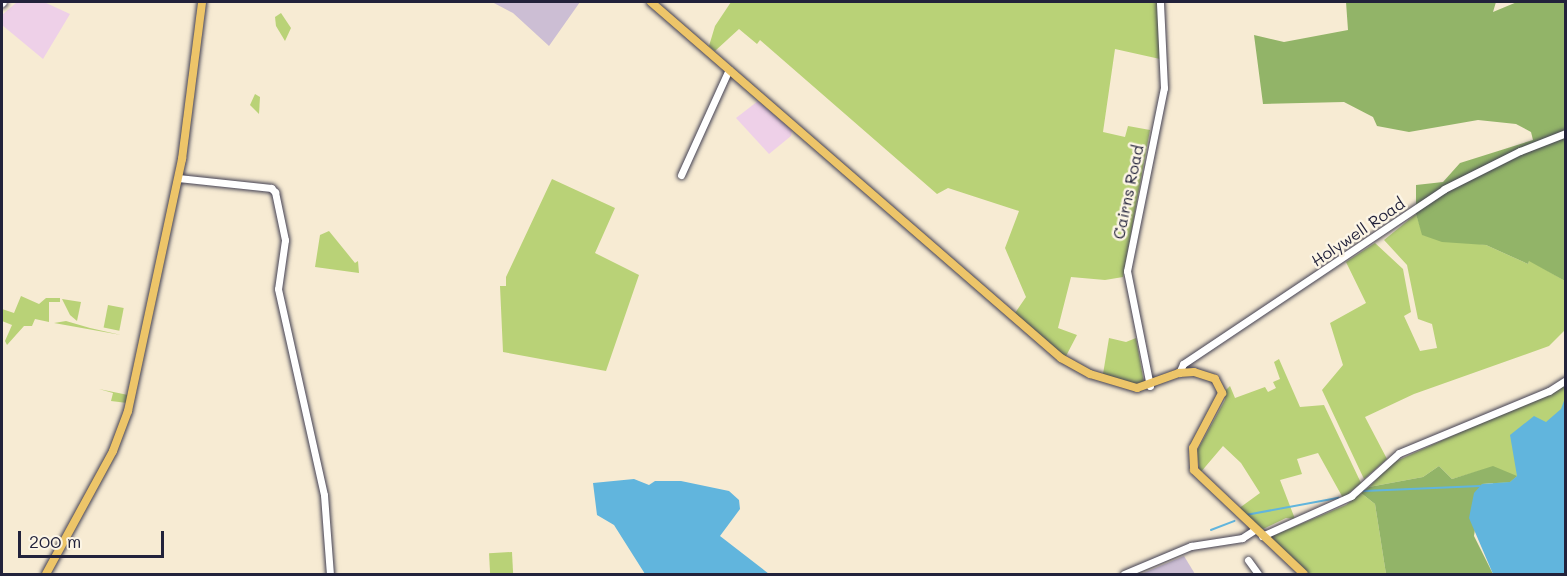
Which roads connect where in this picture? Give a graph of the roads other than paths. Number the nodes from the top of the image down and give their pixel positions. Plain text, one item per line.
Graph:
1 (202, 2) edge
2 (651, 2) edge
3 (1160, 2) edge
4 (729, 69) junction
5 (1566, 133) edge
6 (681, 175) dead end
7 (178, 178) junction
8 (1179, 373) junction
9 (1566, 380) edge
10 (1150, 386) junction
11 (1259, 532) junction
12 (1248, 560) dead end
13 (46, 574) edge
14 (330, 574) edge
15 (1124, 574) edge
16 (1258, 574) edge
17 (1301, 574) edge

1 - 7 main road
2 - 4 main road
3 - 10 street, Cairns Road
4 - 6 street
4 - 10 main road
5 - 8 street, Holywell Road
7 - 13 main road
7 - 14 street
8 - 10 main road
8 - 11 main road
9 - 11 street
11 - 15 street
11 - 17 main road
12 - 16 street

